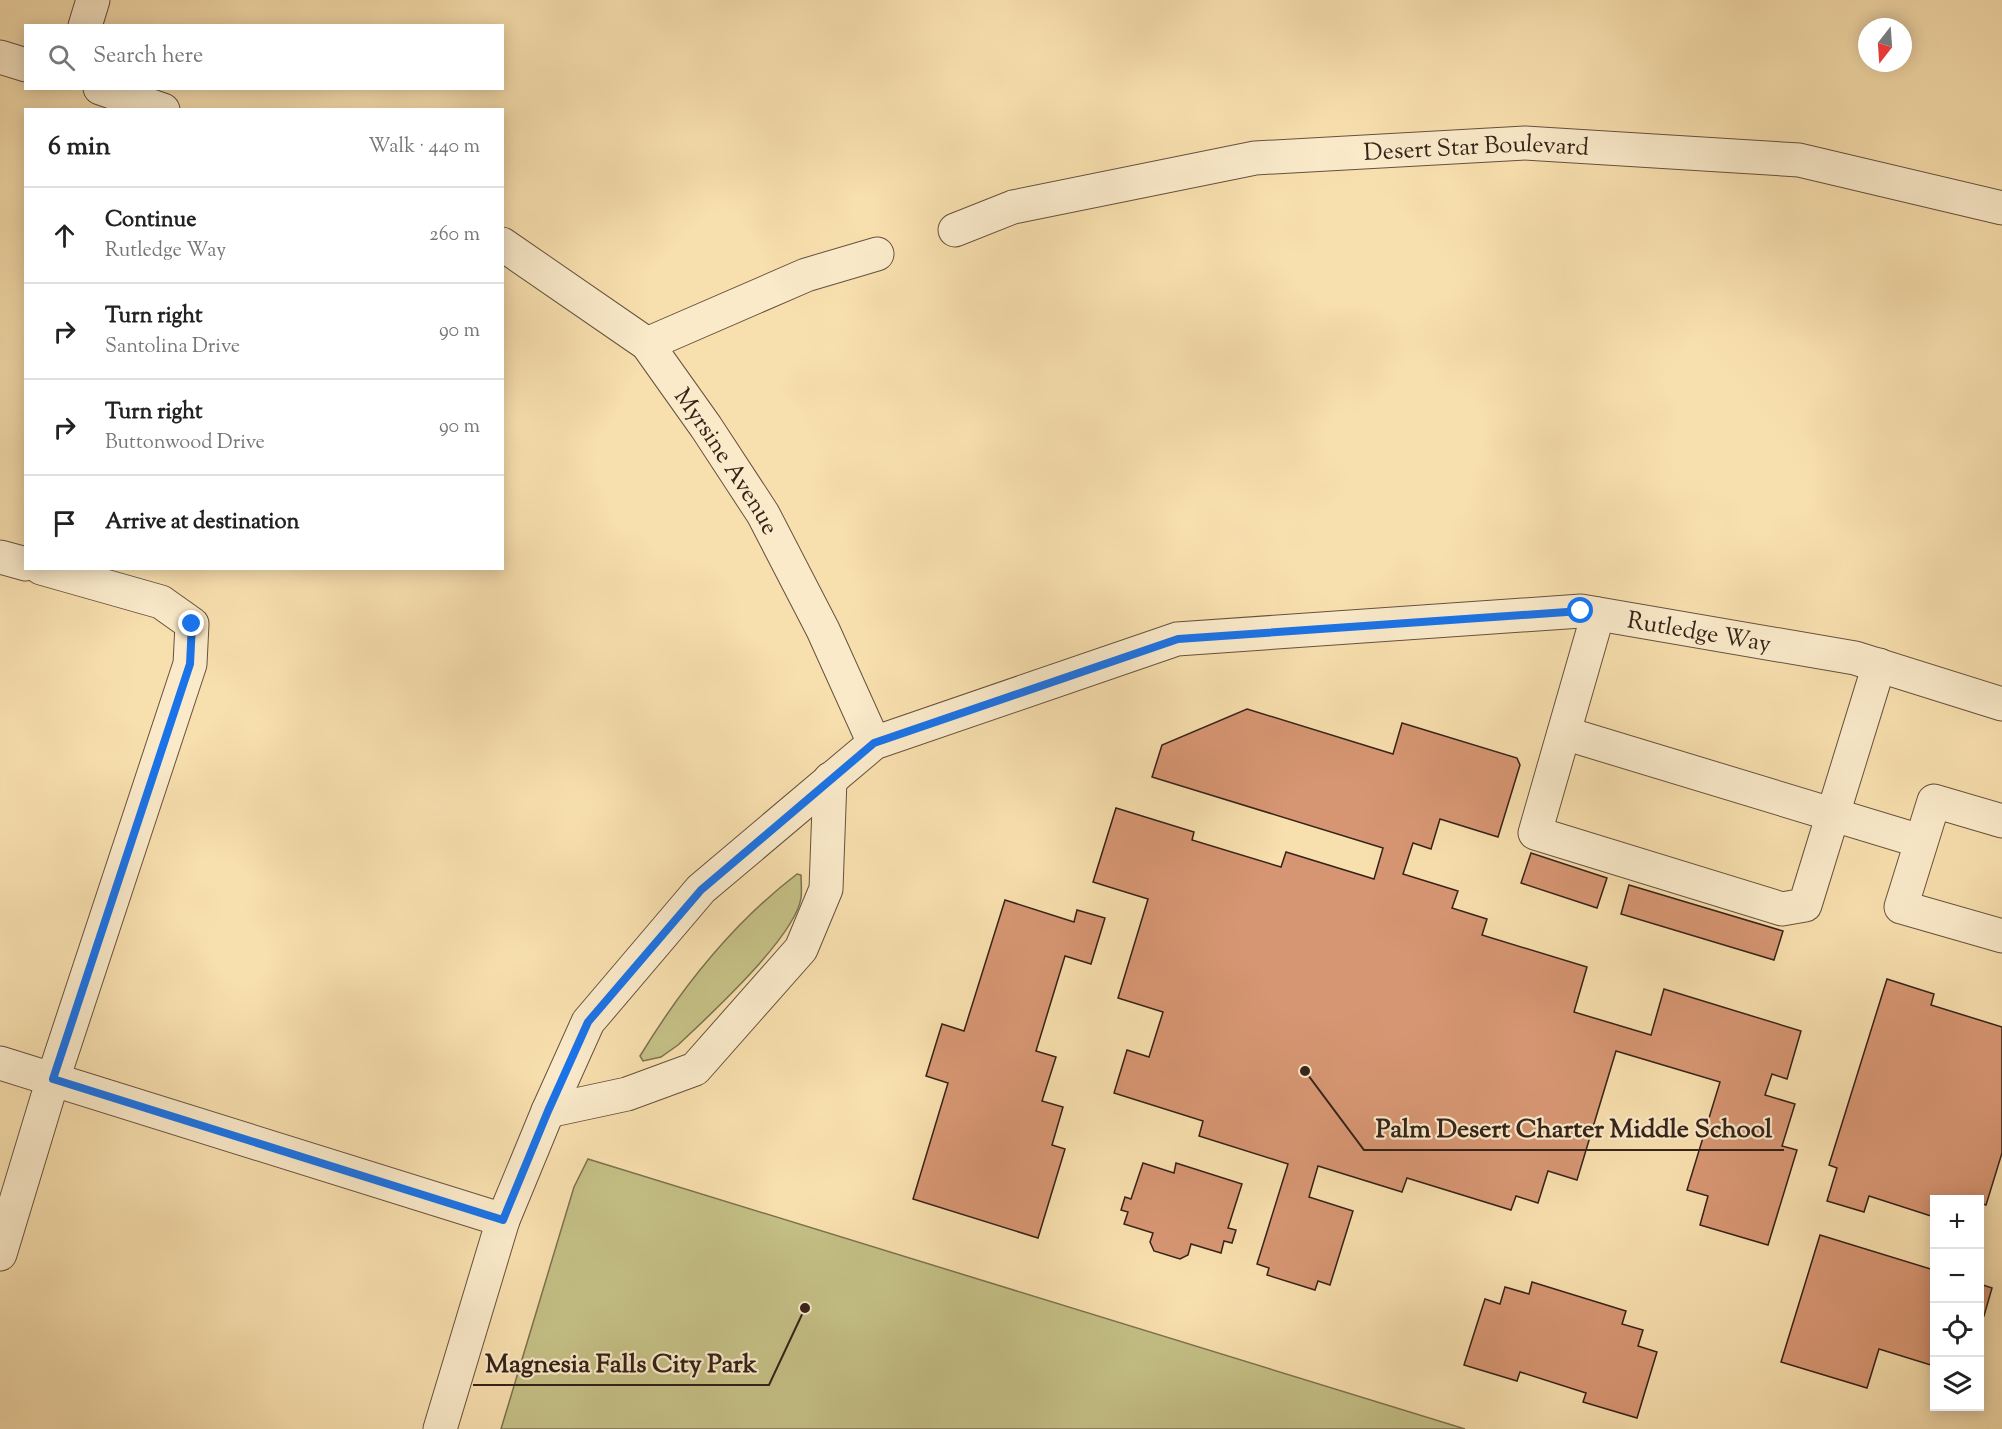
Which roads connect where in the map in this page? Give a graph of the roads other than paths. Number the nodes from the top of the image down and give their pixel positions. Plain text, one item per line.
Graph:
1 (93, 0) edge
2 (86, 24) edge
3 (0, 57) edge
4 (24, 64) edge
5 (106, 90) edge
6 (157, 108) edge
7 (2002, 208) edge
8 (955, 230) dead end
9 (504, 245) edge
10 (877, 254) dead end
11 (647, 344) junction
12 (0, 557) edge
13 (24, 563) edge
14 (48, 570) edge
15 (1598, 614) junction
16 (1879, 665) junction
17 (2002, 704) edge
18 (1564, 733) junction
19 (874, 743) junction
20 (830, 780) junction
21 (1833, 813) junction
22 (2002, 821) edge
23 (1920, 841) junction
24 (2002, 936) edge
25 (0, 1063) edge
26 (53, 1079) junction
27 (548, 1111) junction
28 (503, 1220) junction
29 (0, 1254) edge
30 (440, 1429) edge

1 - 2 street
3 - 4 street
5 - 6 street
7 - 8 street, Desert Star Boulevard
9 - 11 street, Myrsine Avenue
10 - 11 street
11 - 19 street, Myrsine Avenue
12 - 13 street
14 - 26 street
15 - 16 street, Rutledge Way
15 - 18 street
15 - 19 street, Rutledge Way
16 - 17 street, Rutledge Way
16 - 21 street
18 - 21 street
18 - 21 street
19 - 20 street, Rutledge Way
20 - 27 street, Rutledge Way
20 - 27 street
21 - 23 street
22 - 23 street
23 - 24 street
25 - 26 street
26 - 28 street
26 - 29 street
27 - 28 street, Rutledge Way
28 - 30 street, Rutledge Way

